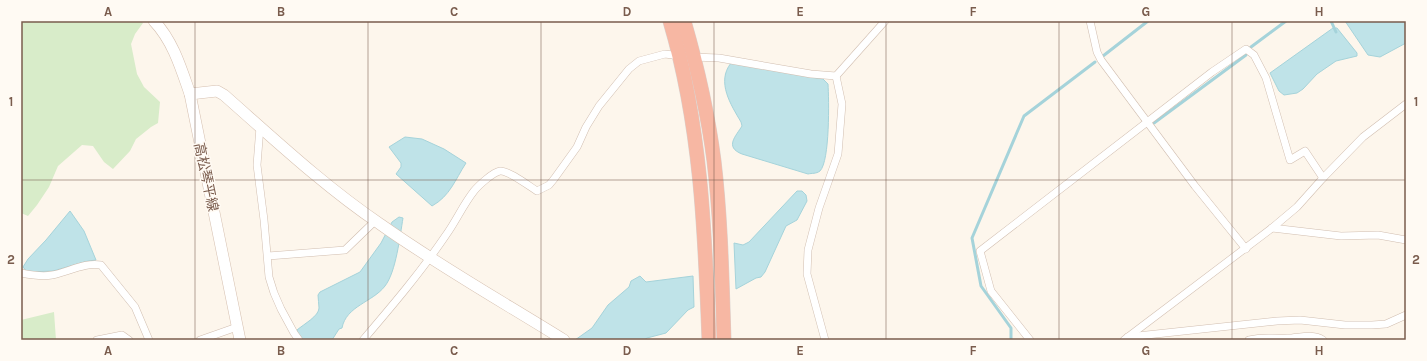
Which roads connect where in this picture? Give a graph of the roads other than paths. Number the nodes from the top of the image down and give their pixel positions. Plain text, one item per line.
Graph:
1 (154, 21) edge
2 (670, 21) edge
3 (684, 21) edge
4 (885, 21) edge
5 (1090, 21) edge
6 (687, 56) junction
7 (836, 76) junction
8 (190, 94) junction
9 (1406, 104) edge
10 (1148, 121) junction
11 (260, 127) junction
12 (1323, 178) junction
13 (377, 222) junction
14 (1272, 228) junction
15 (1406, 240) edge
16 (1246, 249) junction
17 (268, 256) junction
18 (430, 257) junction
19 (21, 273) edge
20 (1406, 315) edge
21 (237, 327) junction
22 (1126, 338) edge
23 (97, 340) edge
24 (129, 340) edge
25 (149, 340) edge
26 (200, 340) edge
27 (240, 340) edge
28 (299, 340) edge
29 (363, 340) edge
30 (564, 340) edge
31 (709, 340) edge
32 (724, 340) edge
33 (825, 340) edge
34 (1030, 340) edge
35 (1249, 340) edge
36 (1323, 340) edge

1 - 8 street, 高松琴平線
2 - 6 highway
3 - 6 highway
4 - 7 street
5 - 10 street
6 - 7 street
6 - 18 street
6 - 31 highway
6 - 32 highway
7 - 33 street
8 - 11 street
8 - 21 street, 高松琴平線
9 - 12 street
10 - 12 street
10 - 16 street
10 - 34 street
11 - 13 street
11 - 17 street
12 - 14 street
13 - 17 street
13 - 18 street
14 - 15 street
14 - 16 street
16 - 22 street
17 - 28 street
18 - 29 street
18 - 30 street
19 - 25 street
20 - 22 street
21 - 26 street
21 - 27 street, 高松琴平線
23 - 24 street
35 - 36 street

